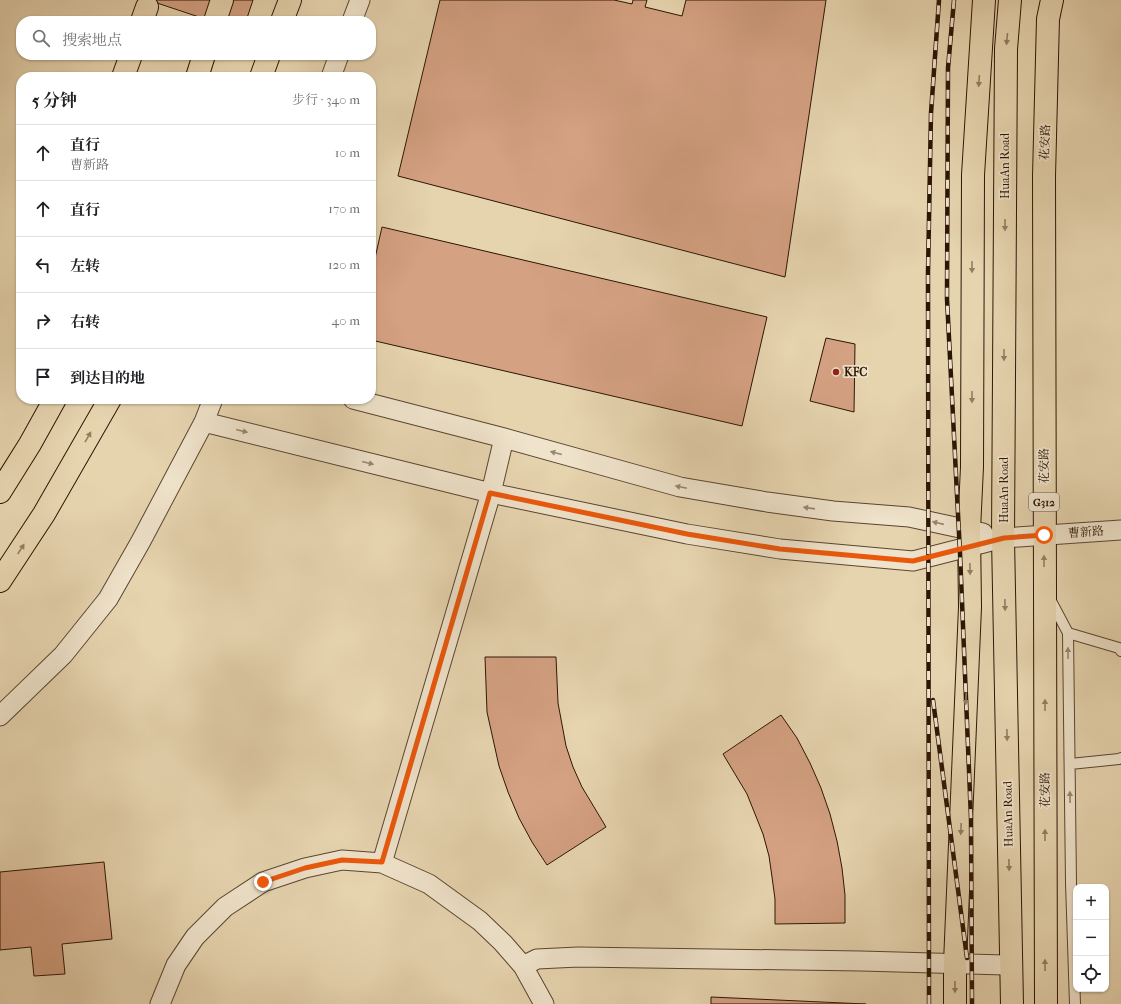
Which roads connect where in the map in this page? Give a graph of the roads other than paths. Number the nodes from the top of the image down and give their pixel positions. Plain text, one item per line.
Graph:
1 (222, 0) edge
2 (290, 0) edge
3 (360, 0) edge
4 (984, 0) edge
5 (1010, 0) edge
6 (1052, 0) edge
7 (217, 16) edge
8 (284, 16) edge
9 (354, 16) edge
10 (129, 60) edge
11 (202, 60) edge
12 (267, 60) edge
13 (337, 60) edge
14 (125, 72) edge
15 (199, 72) edge
16 (263, 72) edge
17 (333, 72) edge
18 (43, 404) edge
19 (52, 404) edge
20 (107, 404) edge
21 (211, 404) edge
22 (372, 404) edge
23 (204, 422) junction
24 (504, 438) junction
25 (30, 444) junction
26 (0, 492) edge
27 (490, 493) junction
28 (1121, 530) edge
29 (1044, 535) junction
30 (969, 538) junction
31 (1004, 538) junction
32 (0, 581) edge
33 (1044, 588) junction
34 (1068, 633) junction
35 (1121, 651) edge
36 (0, 716) edge
37 (1121, 758) edge
38 (1070, 764) junction
39 (382, 862) junction
40 (955, 964) junction
41 (1005, 965) dead end
42 (523, 966) junction
43 (160, 1004) edge
44 (544, 1004) edge
45 (955, 1004) edge
46 (1012, 1004) edge
47 (1046, 1004) edge
48 (1075, 1004) edge

1 - 7 highway
2 - 8 highway
3 - 9 street
4 -> 30 highway
5 -> 31 highway, HuaAn Road
6 - 29 highway, 花安路 / G312
10 - 14 highway
11 - 15 highway
12 - 16 highway
13 - 17 street
18 - 25 highway
19 - 25 highway
32 -> 20 highway
21 - 23 street
22 - 24 street, 曹新路
23 -> 27 street
23 - 36 street
24 - 27 street
30 -> 24 street, 曹新路
25 - 26 highway
27 - 30 street
27 - 39 street
28 - 29 street, 曹新路
29 - 31 street, 曹新路
33 -> 29 highway, 花安路 / G312
30 - 31 street, 曹新路
30 -> 40 highway
31 -> 46 highway, HuaAn Road
33 - 34 lane
47 -> 33 highway, 花安路 / G312
34 - 35 lane
38 -> 34 lane
37 - 38 lane
48 -> 38 lane
39 - 42 street
39 - 43 street
40 - 41 street
40 - 42 street
40 -> 45 highway
42 - 44 street

